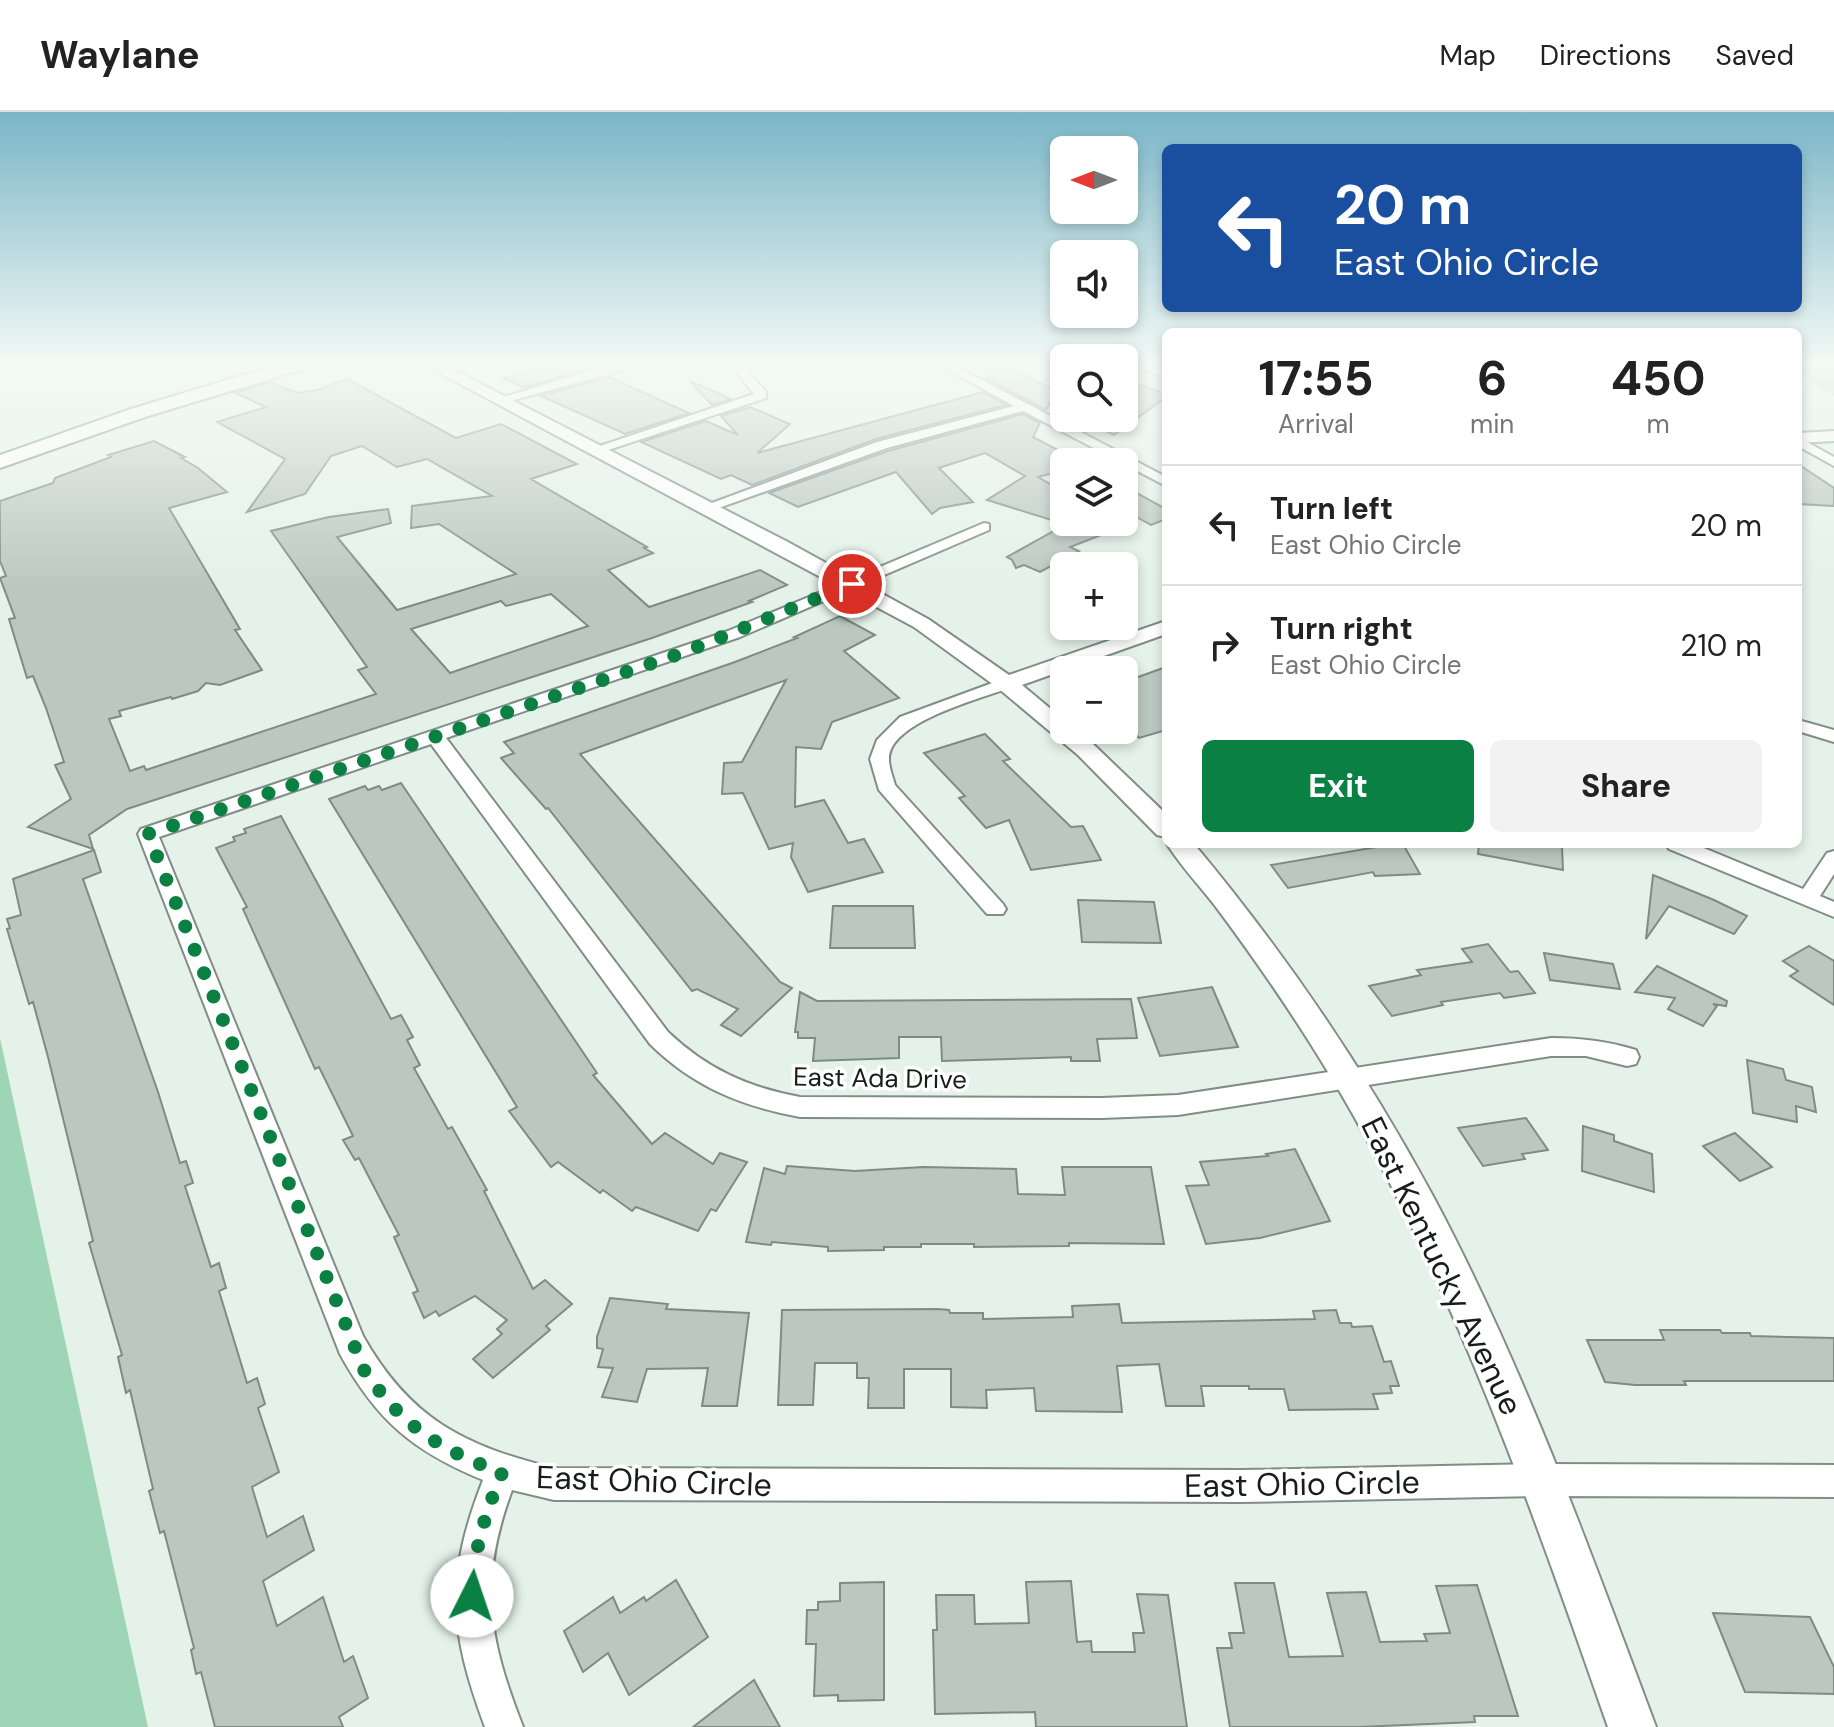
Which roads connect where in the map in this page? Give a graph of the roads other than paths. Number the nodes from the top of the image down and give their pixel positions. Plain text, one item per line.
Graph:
1 (69, 437) edge
2 (570, 437) edge
3 (633, 437) edge
4 (911, 437) edge
5 (1082, 437) edge
6 (1802, 442) edge
7 (594, 450) junction
8 (0, 462) edge
9 (1834, 462) edge
10 (1162, 480) edge
11 (708, 507) junction
12 (984, 527) dead end
13 (852, 584) junction
14 (1162, 628) edge
15 (1006, 683) junction
16 (1802, 726) edge
17 (435, 736) junction
18 (1834, 736) edge
19 (1162, 825) edge
20 (1185, 848) edge
21 (1686, 848) edge
22 (1834, 858) edge
23 (1808, 898) junction
24 (995, 909) dead end
25 (1834, 910) edge
26 (1627, 1057) dead end
27 (1349, 1079) junction
28 (502, 1473) junction
29 (1541, 1480) junction
30 (1834, 1481) edge
31 (504, 1727) edge
32 (1632, 1727) edge

1 - 8 main road
2 - 7 street
3 - 7 street
4 - 11 street
5 - 10 street
6 - 9 street
7 - 11 street
11 - 13 street
12 - 13 street, East Ohio Circle
13 - 15 street
13 - 17 street, East Ohio Circle
14 - 15 street
15 - 19 street
15 - 24 street
16 - 18 street
17 - 27 street, East Ada Drive
17 - 28 street, East Ohio Circle
20 - 27 street, East Kentucky Avenue
21 - 23 street
22 - 23 street
23 - 25 street
26 - 27 street, East Ada Drive
27 - 29 street, East Kentucky Avenue
28 - 29 street, East Ohio Circle
28 - 31 street
29 - 30 street, East Ohio Circle
29 - 32 street, East Kentucky Avenue

